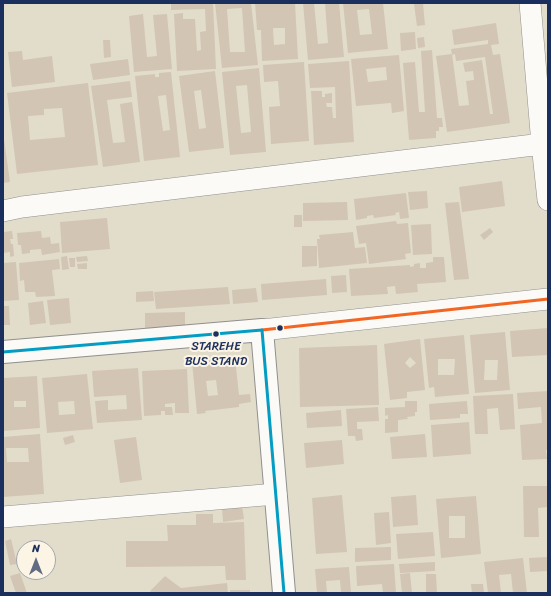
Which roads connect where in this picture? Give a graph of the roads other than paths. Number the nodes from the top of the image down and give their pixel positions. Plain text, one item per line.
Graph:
1 (530, 3) edge
2 (542, 144) junction
3 (548, 200) edge
4 (3, 211) edge
5 (548, 299) edge
6 (262, 330) junction
7 (3, 352) edge
8 (276, 494) junction
9 (3, 517) edge
10 (284, 593) edge

1 - 2 street
2 - 3 street
2 - 4 street
5 - 6 street
6 - 7 street
6 - 8 street
8 - 9 street
8 - 10 street

